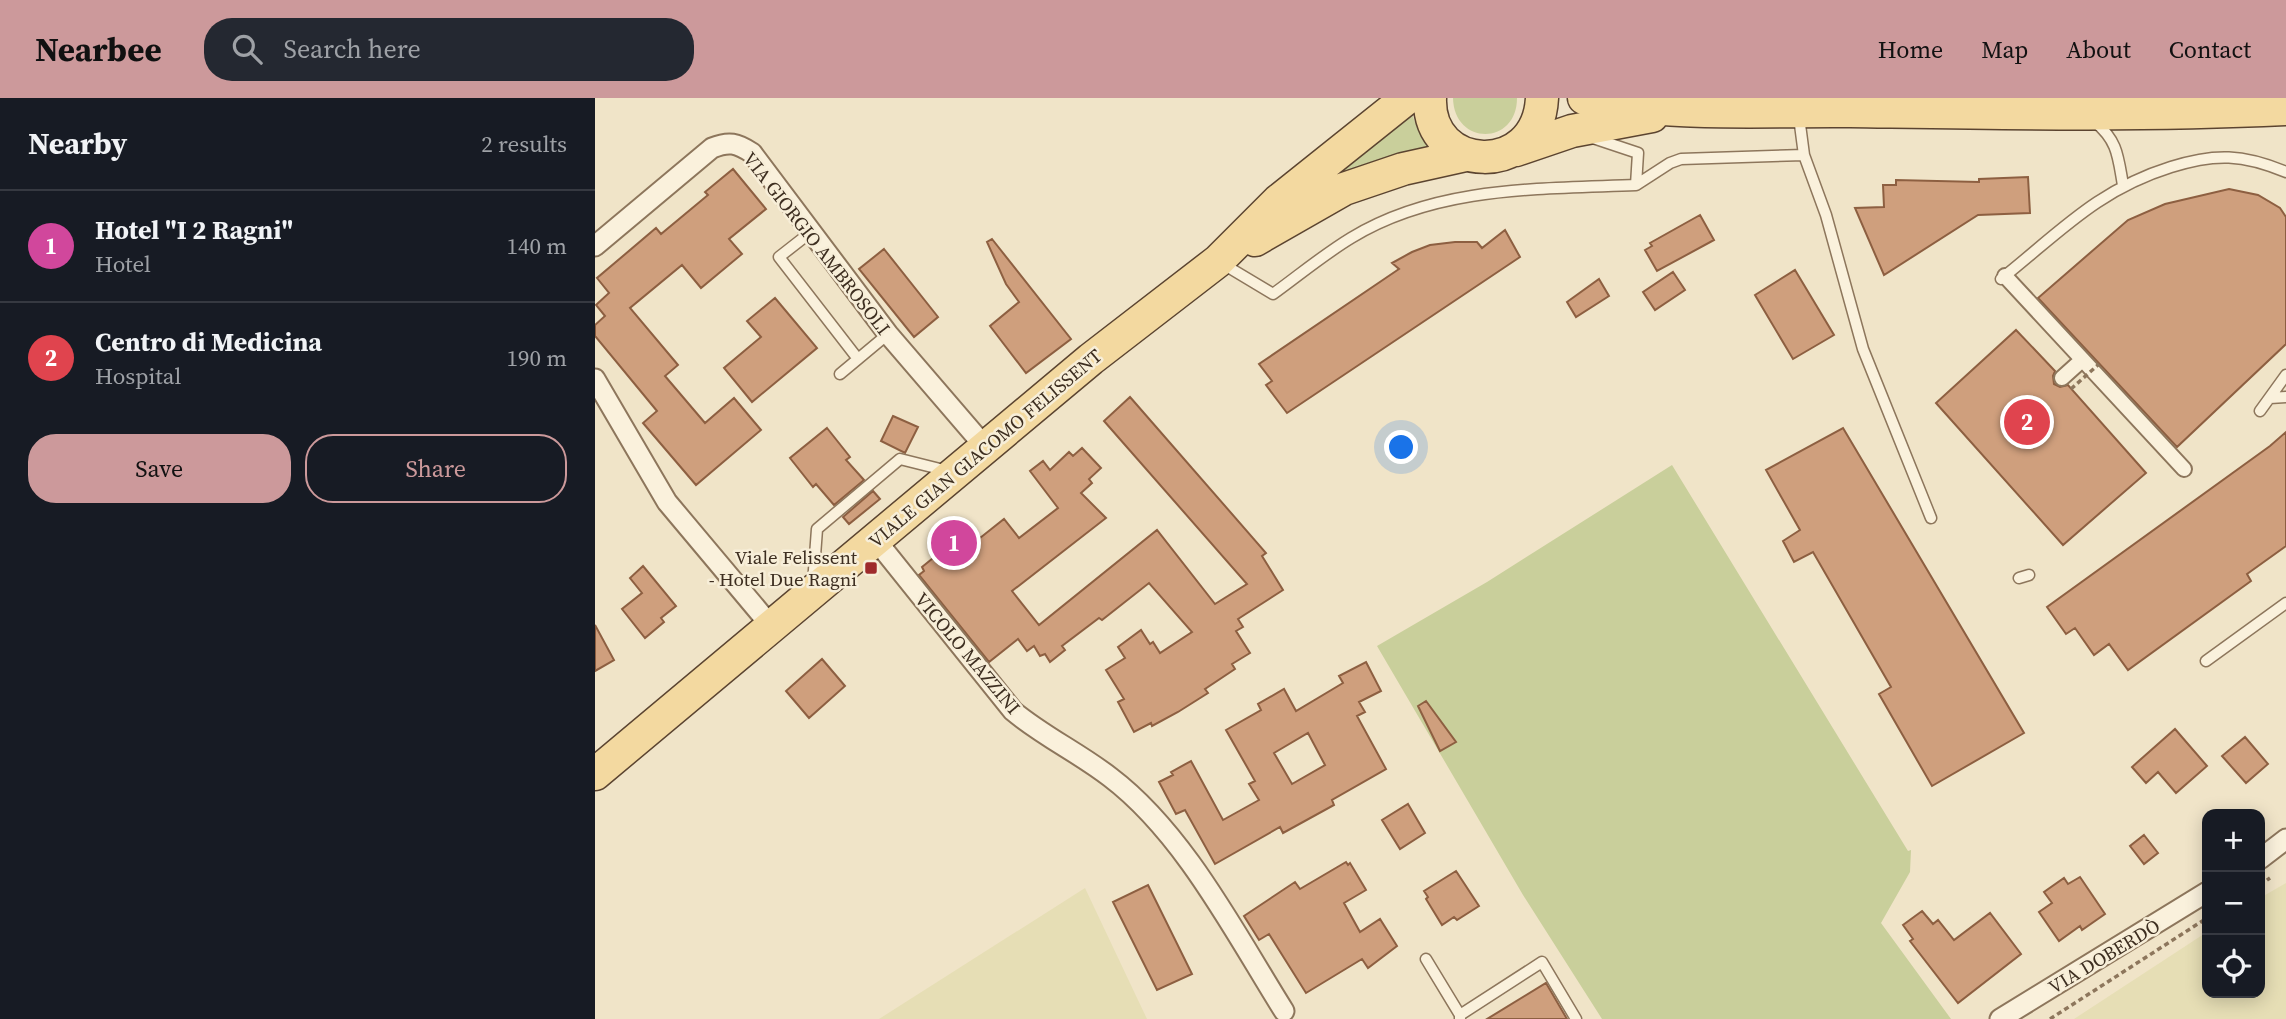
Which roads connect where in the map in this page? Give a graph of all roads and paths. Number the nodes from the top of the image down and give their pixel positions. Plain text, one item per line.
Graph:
1 (1382, 98) edge
2 (1407, 98) edge
3 (1430, 98) edge
4 (1542, 98) edge
5 (1584, 98) edge
6 (2286, 109) edge
7 (1798, 110) junction
8 (1678, 111) junction
9 (2087, 115) junction
10 (1572, 131) junction
11 (1511, 152) junction
12 (1466, 155) junction
13 (1804, 155) junction
14 (2286, 172) edge
15 (1636, 185) junction
16 (2123, 185) junction
17 (1279, 201) junction
18 (811, 232) junction
19 (595, 246) edge
20 (1219, 261) junction
21 (2003, 278) joint
22 (888, 334) junction
23 (859, 359) junction
24 (2083, 360) junction
25 (2099, 364) dead end
26 (840, 374) dead end
27 (2286, 375) edge
28 (595, 379) edge
29 (2067, 384) joint
30 (2286, 397) edge
31 (2270, 398) junction
32 (2260, 411) dead end
33 (986, 448) junction
34 (2184, 469) dead end
35 (955, 472) junction
36 (1931, 519) dead end
37 (875, 540) junction
38 (812, 592) junction
39 (2286, 603) edge
40 (771, 626) junction
41 (2206, 661) dead end
42 (595, 774) edge
43 (2286, 839) edge
44 (2265, 855) edge
45 (2202, 895) edge
46 (2202, 921) edge
47 (1426, 959) dead end
48 (1288, 1015) edge
49 (1460, 1017) edge
50 (1576, 1019) edge
51 (2000, 1019) edge
52 (2050, 1019) edge

1 - 17 main road
2 - 17 main road, VIALE GIAN GIACOMO FELISSENT
3 - 12 main road
4 - 11 main road
5 - 8 main road
6 - 9 main road
7 - 8 main road
7 - 9 main road
7 - 13 lane
8 - 10 main road, VIALE GIAN GIACOMO FELISSENT
9 - 16 lane
10 - 11 main road, VIALE GIAN GIACOMO FELISSENT
10 - 15 lane
11 - 12 main road, VIALE GIAN GIACOMO FELISSENT
12 - 20 main road, VIALE GIAN GIACOMO FELISSENT
13 - 15 lane
13 - 36 lane
14 - 16 lane
15 - 20 lane
16 - 21 lane
17 - 20 main road, VIALE GIAN GIACOMO FELISSENT
18 - 19 street, VIA GIORGIO AMBROSOLI
18 - 22 street, VIA GIORGIO AMBROSOLI
18 - 23 lane
20 - 33 main road, VIALE GIAN GIACOMO FELISSENT
21 - 24 street
22 - 23 lane
22 - 33 street, VIA GIORGIO AMBROSOLI
23 - 26 lane
24 - 29 street
24 - 34 street
25 - 29 path, bridge
27 - 31 lane
28 - 40 street
30 - 31 lane
31 - 32 lane
33 - 35 main road, VIALE GIAN GIACOMO FELISSENT
35 - 37 main road, VIALE GIAN GIACOMO FELISSENT
35 - 38 lane
37 - 38 main road, VIALE GIAN GIACOMO FELISSENT
37 - 48 street, VICOLO MAZZINI
38 - 40 main road, VIALE GIAN GIACOMO FELISSENT
39 - 41 lane
40 - 42 main road, VIALE GIAN GIACOMO FELISSENT
43 - 44 street
45 - 51 street, VIA DOBERDÒ
46 - 52 path
47 - 49 lane
49 - 50 lane

